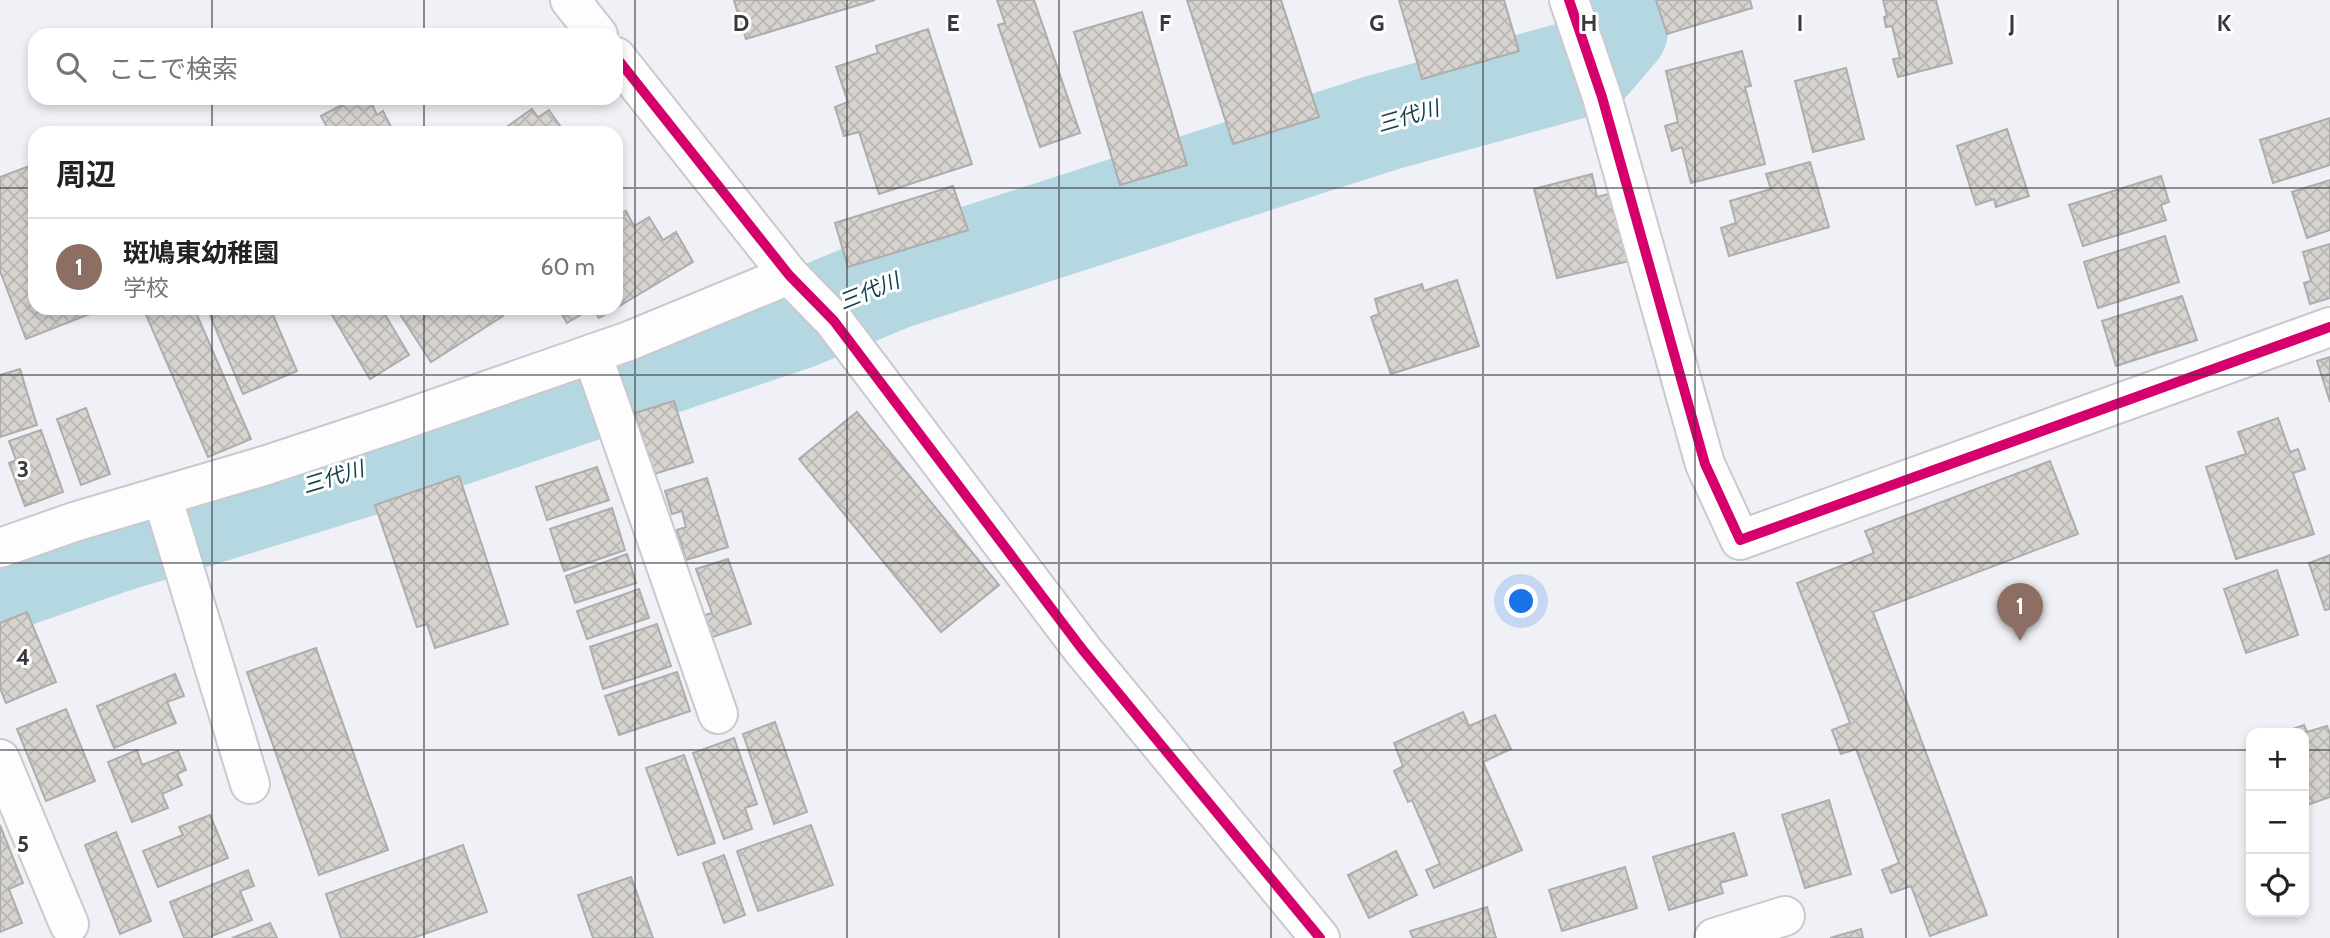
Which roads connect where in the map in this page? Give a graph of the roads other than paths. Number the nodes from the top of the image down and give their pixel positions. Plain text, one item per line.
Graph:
1 (570, 0) edge
2 (1571, 6) edge
3 (592, 28) edge
4 (623, 66) edge
5 (789, 275) junction
6 (2330, 327) edge
7 (592, 354) junction
8 (162, 496) junction
9 (0, 548) edge
10 (718, 714) dead end
11 (0, 759) edge
12 (250, 784) dead end
13 (1785, 916) dead end
14 (69, 924) dead end
15 (1320, 938) edge
16 (1714, 938) edge

1 - 3 street
2 - 6 street
4 - 5 street
5 - 7 street
5 - 15 street
7 - 8 street
7 - 10 street
8 - 9 street
8 - 12 street
11 - 14 street
13 - 16 street

